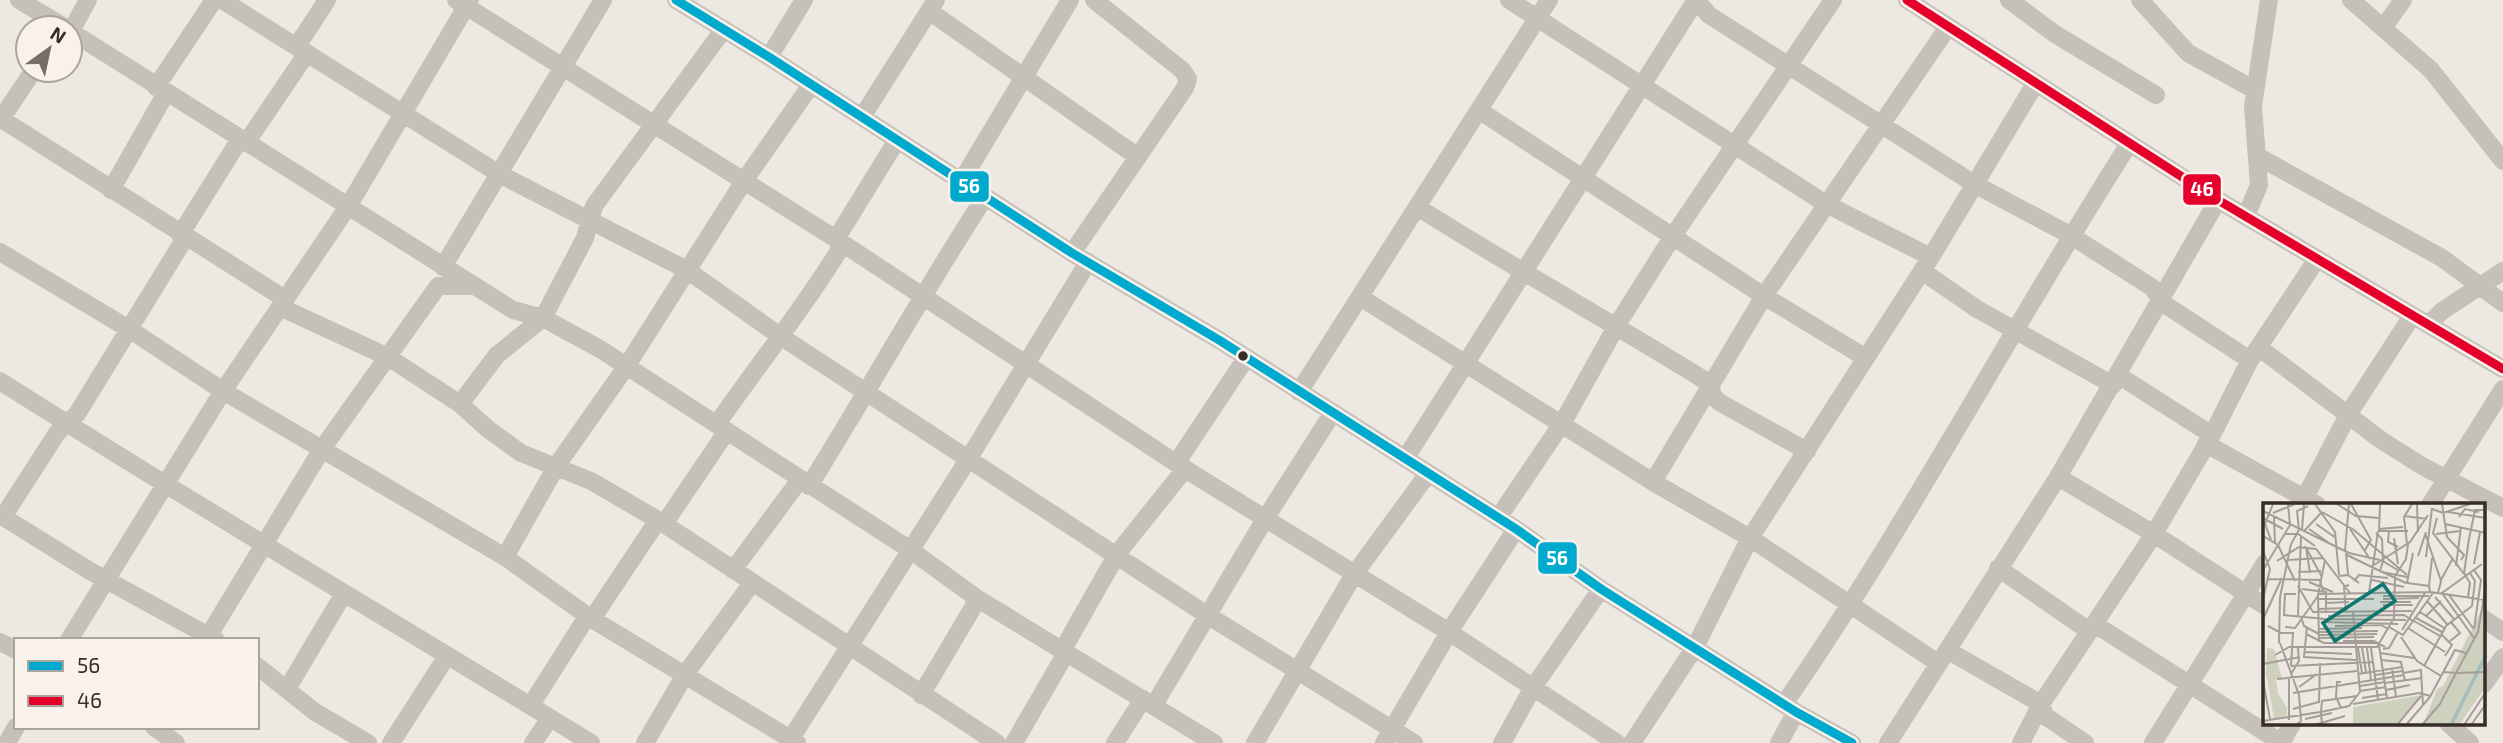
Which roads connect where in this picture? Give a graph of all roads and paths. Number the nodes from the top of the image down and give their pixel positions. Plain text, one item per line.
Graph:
1 (19, 0) edge
2 (214, 0) edge
3 (222, 0) edge
4 (327, 0) edge
5 (603, 0) edge
6 (676, 0) edge
7 (804, 0) edge
8 (1070, 0) edge
9 (1094, 0) edge
10 (1509, 0) edge
11 (1549, 0) edge
12 (1696, 0) edge
13 (1833, 0) edge
14 (1908, 0) edge
15 (2009, 0) edge
16 (2140, 0) edge
17 (2269, 0) edge
18 (2351, 0) edge
19 (2403, 0) edge
20 (464, 2) edge
21 (930, 5) edge
22 (42, 14) edge
23 (1538, 17) junction
24 (1948, 26) junction
25 (2383, 28) junction
26 (724, 29) junction
27 (84, 40) edge
28 (302, 50) junction
29 (769, 57) junction
30 (1791, 65) junction
31 (561, 67) junction
32 (1024, 76) junction
33 (24, 84) edge
34 (2035, 84) junction
35 (811, 85) junction
36 (1642, 87) junction
37 (161, 90) junction
38 (2255, 90) junction
39 (2156, 95) dead end
40 (1480, 111) junction
41 (401, 113) junction
42 (862, 117) junction
43 (0, 118) edge
44 (1883, 123) junction
45 (656, 126) junction
46 (897, 140) junction
47 (243, 141) junction
48 (2129, 144) junction
49 (1735, 148) junction
50 (2257, 156) junction
51 (1138, 157) junction
52 (2503, 161) edge
53 (501, 175) junction
54 (962, 180) junction
55 (1584, 180) junction
56 (744, 181) junction
57 (1976, 185) junction
58 (111, 190) junction
59 (985, 197) junction
60 (2218, 200) junction
61 (1826, 204) junction
62 (349, 205) junction
63 (1419, 208) junction
64 (2246, 216) junction
65 (588, 218) junction
66 (1673, 236) junction
67 (2070, 236) junction
68 (182, 237) junction
69 (836, 239) junction
70 (0, 252) edge
71 (1080, 258) junction
72 (2317, 259) junction
73 (1927, 264) junction
74 (443, 267) junction
75 (687, 270) junction
76 (2503, 271) edge
77 (1523, 274) junction
78 (474, 286) junction
79 (2480, 287) junction
80 (921, 296) junction
81 (1764, 296) junction
82 (1360, 297) junction
83 (2161, 302) junction
84 (283, 303) junction
85 (2503, 303) edge
86 (2412, 316) junction
87 (543, 318) junction
88 (2429, 324) junction
89 (1617, 325) junction
90 (129, 329) junction
91 (2015, 331) junction
92 (780, 336) junction
93 (2255, 354) junction
94 (388, 357) junction
95 (1246, 358) junction
96 (1866, 358) junction
97 (1027, 363) junction
98 (1467, 363) junction
99 (626, 367) junction
100 (2503, 369) edge
101 (2116, 380) junction
102 (0, 381) edge
103 (1711, 384) junction
104 (2503, 389) edge
105 (223, 391) junction
106 (868, 391) junction
107 (1299, 392) junction
108 (460, 404) junction
109 (2349, 413) junction
110 (1332, 414) junction
111 (1563, 422) junction
112 (67, 424) junction
113 (722, 428) junction
114 (2209, 440) junction
115 (322, 449) junction
116 (1807, 451) junction
117 (969, 458) junction
118 (1405, 459) junction
119 (557, 465) junction
120 (1181, 466) junction
121 (1427, 475) junction
122 (2058, 477) junction
123 (2446, 477) junction
124 (165, 482) junction
125 (1653, 482) junction
126 (804, 484) junction
127 (2308, 503) edge
128 (2431, 503) edge
129 (2503, 508) edge
130 (1498, 518) junction
131 (1265, 519) junction
132 (3, 521) edge
133 (661, 522) junction
134 (1516, 529) junction
135 (2154, 534) junction
136 (1749, 538) junction
137 (265, 543) junction
138 (909, 550) junction
139 (1117, 554) junction
140 (505, 557) junction
141 (2263, 566) edge
142 (1998, 568) junction
143 (733, 570) junction
144 (1353, 576) junction
145 (107, 579) junction
146 (752, 583) junction
147 (1601, 589) junction
148 (2246, 594) junction
149 (343, 595) junction
150 (978, 599) junction
151 (2263, 605) edge
152 (1851, 608) junction
153 (1207, 615) junction
154 (590, 617) junction
155 (2486, 620) edge
156 (2093, 628) junction
157 (1449, 632) junction
158 (2503, 632) edge
159 (70, 638) edge
160 (210, 638) edge
161 (848, 646) junction
162 (1695, 647) junction
163 (1064, 652) junction
164 (447, 656) junction
165 (1943, 656) junction
166 (2503, 657) edge
167 (259, 668) edge
168 (1296, 670) junction
169 (686, 673) junction
170 (2486, 681) edge
171 (2188, 685) junction
172 (287, 689) junction
173 (1532, 689) junction
174 (921, 695) junction
175 (1148, 702) junction
176 (2041, 704) junction
177 (531, 705) junction
178 (1790, 708) junction
179 (550, 718) junction
180 (2291, 726) edge
181 (2452, 726) edge
182 (2453, 726) edge
183 (154, 732) edge
184 (1389, 736) edge
185 (792, 742) edge
186 (176, 743) edge
187 (368, 743) edge
188 (391, 743) edge
189 (533, 743) edge
190 (591, 743) edge
191 (645, 743) edge
192 (997, 743) edge
193 (1014, 743) edge
194 (1115, 743) edge
195 (1214, 743) edge
196 (1255, 743) edge
197 (1414, 743) edge
198 (1502, 743) edge
199 (1616, 743) edge
200 (1632, 743) edge
201 (1779, 743) edge
202 (1852, 743) edge
203 (1888, 743) edge
204 (2021, 743) edge
205 (2085, 743) edge
206 (2153, 743) edge
207 (2282, 743) edge
208 (2443, 743) edge
209 (2470, 743) edge

1 - 22 street
2 - 37 street
3 - 28 street
4 - 28 street
5 - 31 street
6 - 26 street
7 - 29 street
8 - 32 street
9 - 51 street
10 - 23 street
11 - 23 street
12 - 30 street
12 - 36 street
13 - 30 street
14 - 24 street
15 - 39 street
16 - 38 street
17 - 38 street
18 - 25 street
19 - 25 street
20 - 31 street
20 - 41 street
21 - 32 street
21 - 42 street
23 - 36 street
23 - 40 street
24 - 34 street
24 - 44 street
25 - 52 street
26 - 29 street
26 - 45 street
27 - 37 street
28 - 41 street
28 - 47 street
29 - 35 street
30 - 44 street
30 - 49 street
31 - 45 street
31 - 53 street
32 - 51 street
32 - 54 street
33 - 43 street
34 - 48 street
34 - 57 street
35 - 42 street
35 - 56 street
36 - 49 street
36 - 55 street
37 - 47 street
37 - 58 street
38 - 50 street
40 - 55 street
40 - 63 street
41 - 53 street
41 - 62 street
42 - 46 street
43 - 58 street
44 - 57 street
44 - 61 street
45 - 56 street
45 - 65 street
46 - 54 street
46 - 69 street
47 - 62 street
47 - 68 street
48 - 60 street
48 - 67 street
49 - 61 street
49 - 66 street
50 - 64 street
50 - 79 street
51 - 71 street
53 - 65 street
53 - 74 street
54 - 59 street
55 - 66 street
55 - 77 street
56 - 69 street
56 - 75 street
57 - 67 street
57 - 73 street
58 - 68 street
59 - 71 street
59 - 80 street
60 - 64 street
60 - 83 street
61 - 73 street
61 - 81 street
62 - 74 street
62 - 84 street
63 - 77 street
63 - 82 street
64 - 72 street
65 - 75 street
65 - 87 street
66 - 81 street
66 - 89 street
67 - 83 street
67 - 91 street
68 - 84 street
68 - 90 street
69 - 80 street
69 - 92 street
70 - 90 street
71 - 95 street
71 - 97 street
72 - 86 street
72 - 93 street
73 - 91 street
73 - 96 street
74 - 78 street
75 - 92 street
75 - 99 street
76 - 79 street
77 - 89 street
77 - 98 street
78 - 87 street
78 - 94 street
79 - 85 street
79 - 88 street
80 - 97 street
80 - 106 street
81 - 96 street
81 - 103 street
82 - 98 street
82 - 107 street
83 - 93 street
83 - 101 street
84 - 94 street
84 - 105 street
86 - 88 street
86 - 109 street
87 - 99 street
87 - 108 street
88 - 100 street
89 - 103 street
89 - 111 street
90 - 105 street
90 - 112 street
91 - 101 street
91 - 152 street
92 - 106 street
92 - 113 street
93 - 109 street
93 - 114 street
94 - 108 street
94 - 115 street
95 - 107 street
95 - 120 street
96 - 116 street
97 - 117 street
97 - 120 street
98 - 111 street
98 - 118 street
99 - 113 street
99 - 119 street
101 - 114 street
101 - 122 street
102 - 112 street
103 - 116 street
103 - 125 street
104 - 123 street
105 - 115 street
105 - 124 street
106 - 117 street
106 - 126 street
107 - 110 street
108 - 119 street
109 - 123 street
109 - 127 street
110 - 118 street
110 - 131 street
111 - 125 street
111 - 130 street
112 - 124 street
112 - 132 street
113 - 126 street
113 - 133 street
114 - 127 street
114 - 135 street
115 - 137 street
115 - 140 street
116 - 136 street
117 - 138 street
117 - 139 street
118 - 121 street
119 - 133 street
119 - 140 street
120 - 131 street
120 - 139 street
121 - 130 street
121 - 144 street
122 - 135 street
122 - 142 street
123 - 128 street
123 - 129 street
124 - 137 street
124 - 145 street
125 - 136 street
126 - 138 street
126 - 143 street
130 - 134 street
131 - 144 street
131 - 153 street
132 - 145 street
133 - 143 street
133 - 154 street
134 - 147 street
134 - 157 street
135 - 148 street
135 - 156 street
136 - 152 street
136 - 162 street
137 - 149 street
137 - 160 street
138 - 150 street
138 - 161 street
139 - 153 street
139 - 163 street
140 - 154 street
141 - 148 street
142 - 156 street
142 - 165 street
143 - 146 street
144 - 157 street
144 - 168 street
145 - 159 street
145 - 160 street
146 - 161 street
146 - 169 street
147 - 162 street
147 - 173 street
148 - 151 street
148 - 171 street
149 - 164 street
149 - 172 street
150 - 163 street
150 - 174 street
152 - 165 street
152 - 178 street
153 - 168 street
153 - 175 street
154 - 169 street
154 - 177 street
155 - 158 street
156 - 171 street
156 - 176 street
157 - 173 street
157 - 184 street
161 - 174 street
161 - 185 street
162 - 178 street
162 - 200 street
163 - 175 street
163 - 193 street
164 - 177 street
164 - 188 street
165 - 176 street
165 - 203 street
166 - 170 street
167 - 172 street
168 - 184 street
168 - 196 street
169 - 185 street
169 - 191 street
171 - 206 street
171 - 207 street
172 - 187 street
173 - 198 street
173 - 199 street
174 - 192 street
175 - 194 street
175 - 195 street
176 - 204 street
176 - 205 street
177 - 179 street
178 - 201 street
178 - 202 street
179 - 189 street
179 - 190 street
180 - 207 street
181 - 208 street
182 - 209 street
183 - 186 street
184 - 197 street

